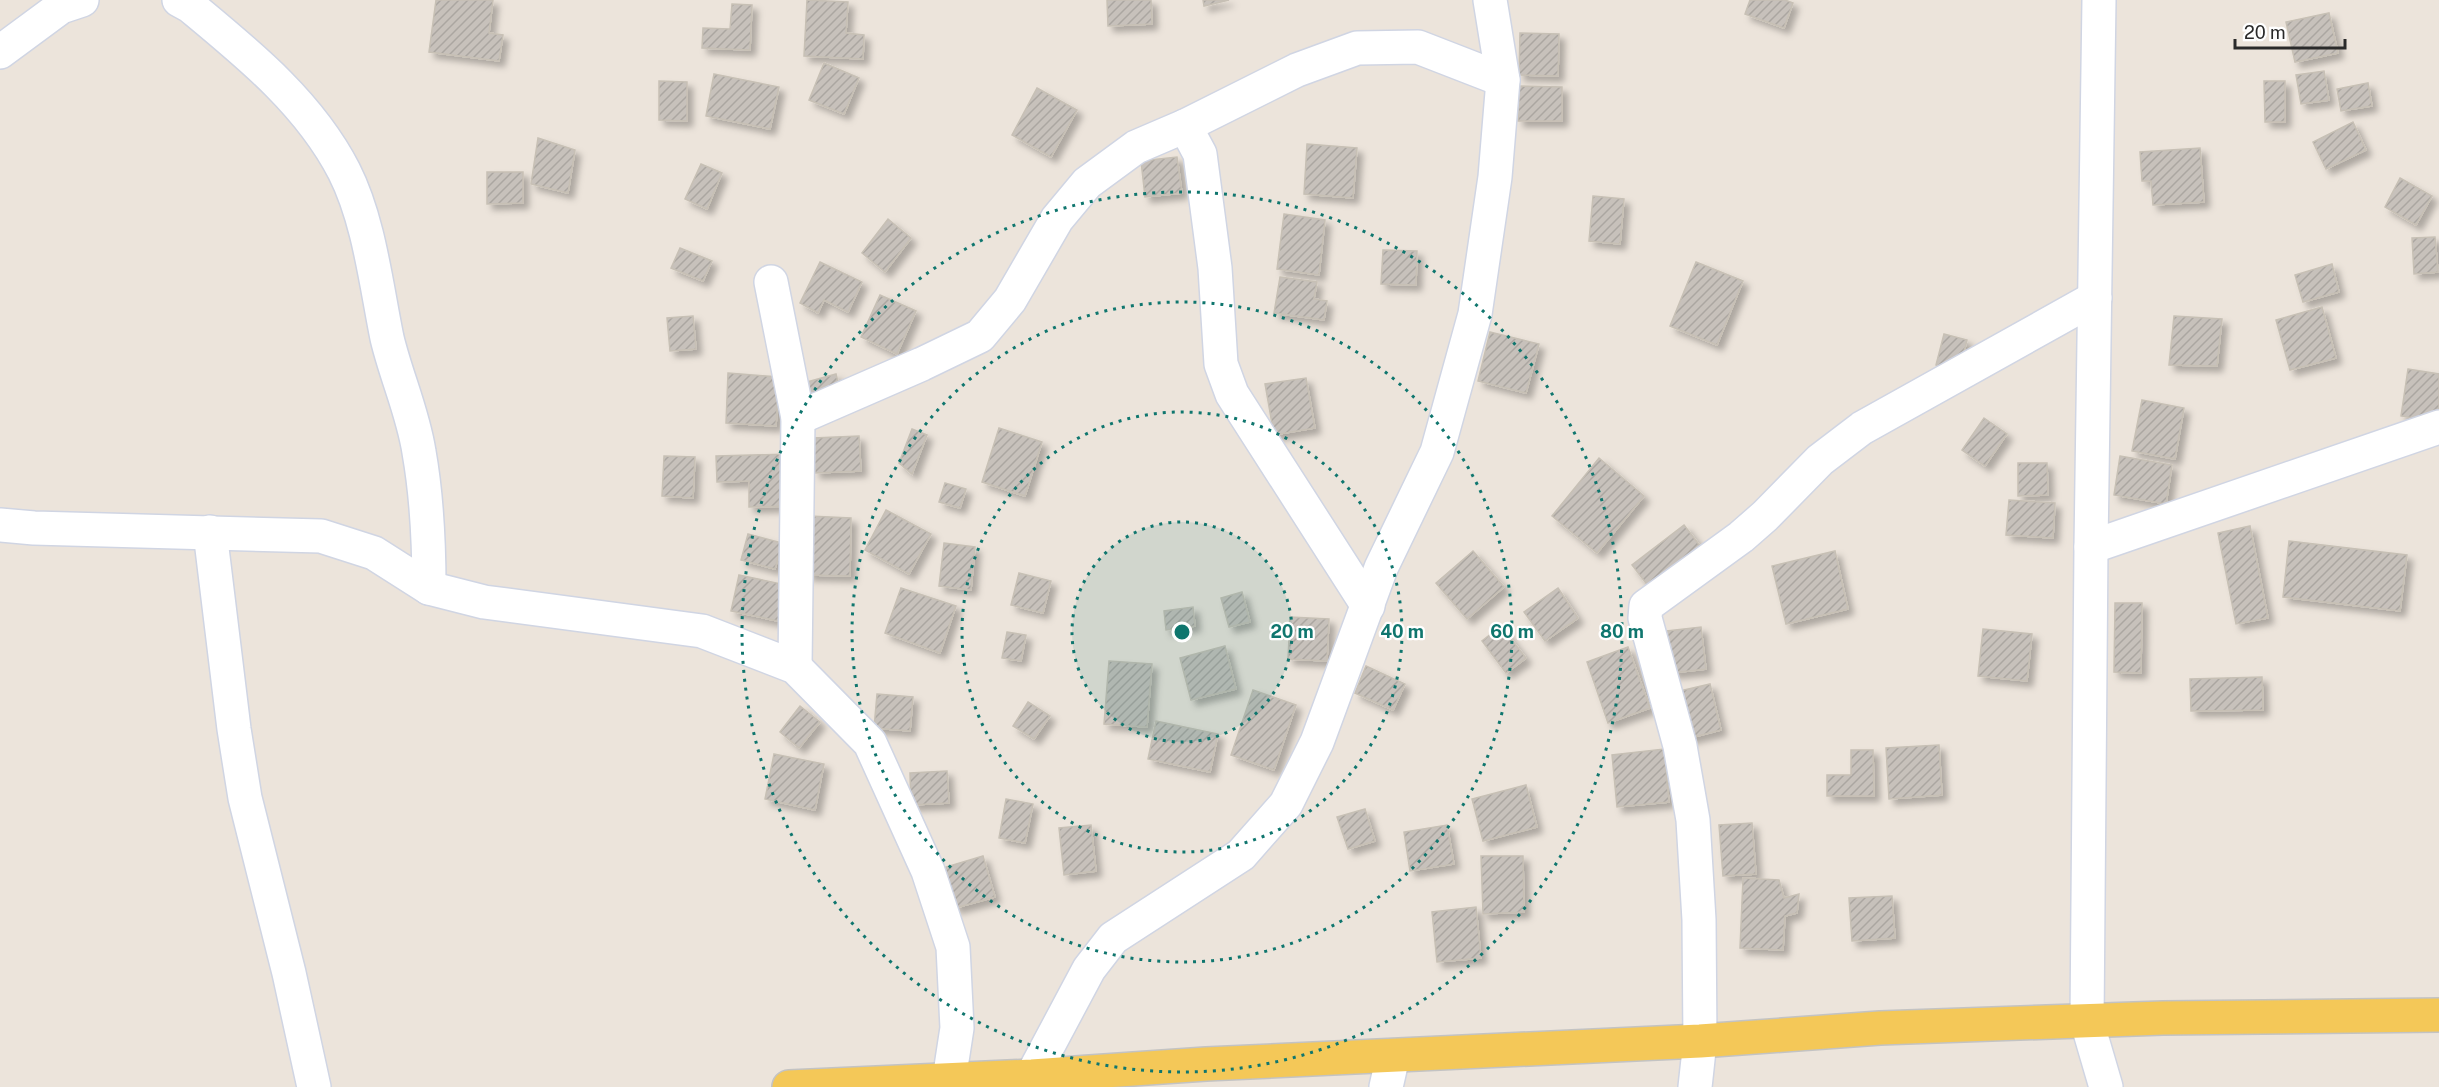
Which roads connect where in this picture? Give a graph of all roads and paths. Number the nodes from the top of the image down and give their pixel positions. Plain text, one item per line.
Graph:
1 (82, 0) edge
2 (179, 0) edge
3 (1490, 0) edge
4 (2099, 0) edge
5 (0, 52) edge
6 (1503, 80) junction
7 (1185, 126) junction
8 (771, 282) dead end
9 (2095, 298) junction
10 (798, 418) junction
11 (2439, 427) edge
12 (0, 525) edge
13 (210, 532) junction
14 (2091, 547) junction
15 (429, 588) junction
16 (1368, 606) junction
17 (795, 668) junction
18 (2439, 1015) edge
19 (2087, 1022) junction
20 (1700, 1041) junction
21 (1390, 1072) edge
22 (1032, 1076) junction
23 (949, 1080) junction
24 (314, 1087) edge
25 (789, 1087) edge
26 (795, 1087) edge
27 (1695, 1087) edge
28 (2106, 1087) edge

1 - 5 street
2 - 15 street
3 - 6 street
4 - 9 street
6 - 7 street
6 - 16 street
7 - 10 street
7 - 16 street
8 - 10 street
9 - 14 street
9 - 20 street
10 - 17 street
11 - 14 street
12 - 13 street
13 - 15 street
13 - 24 street
14 - 19 street
15 - 17 street
16 - 22 street
17 - 23 street
18 - 19 main road
19 - 20 main road
19 - 28 street
20 - 21 main road
20 - 27 street
21 - 22 main road
22 - 23 main road
23 - 26 main road
25 - 26 main road

